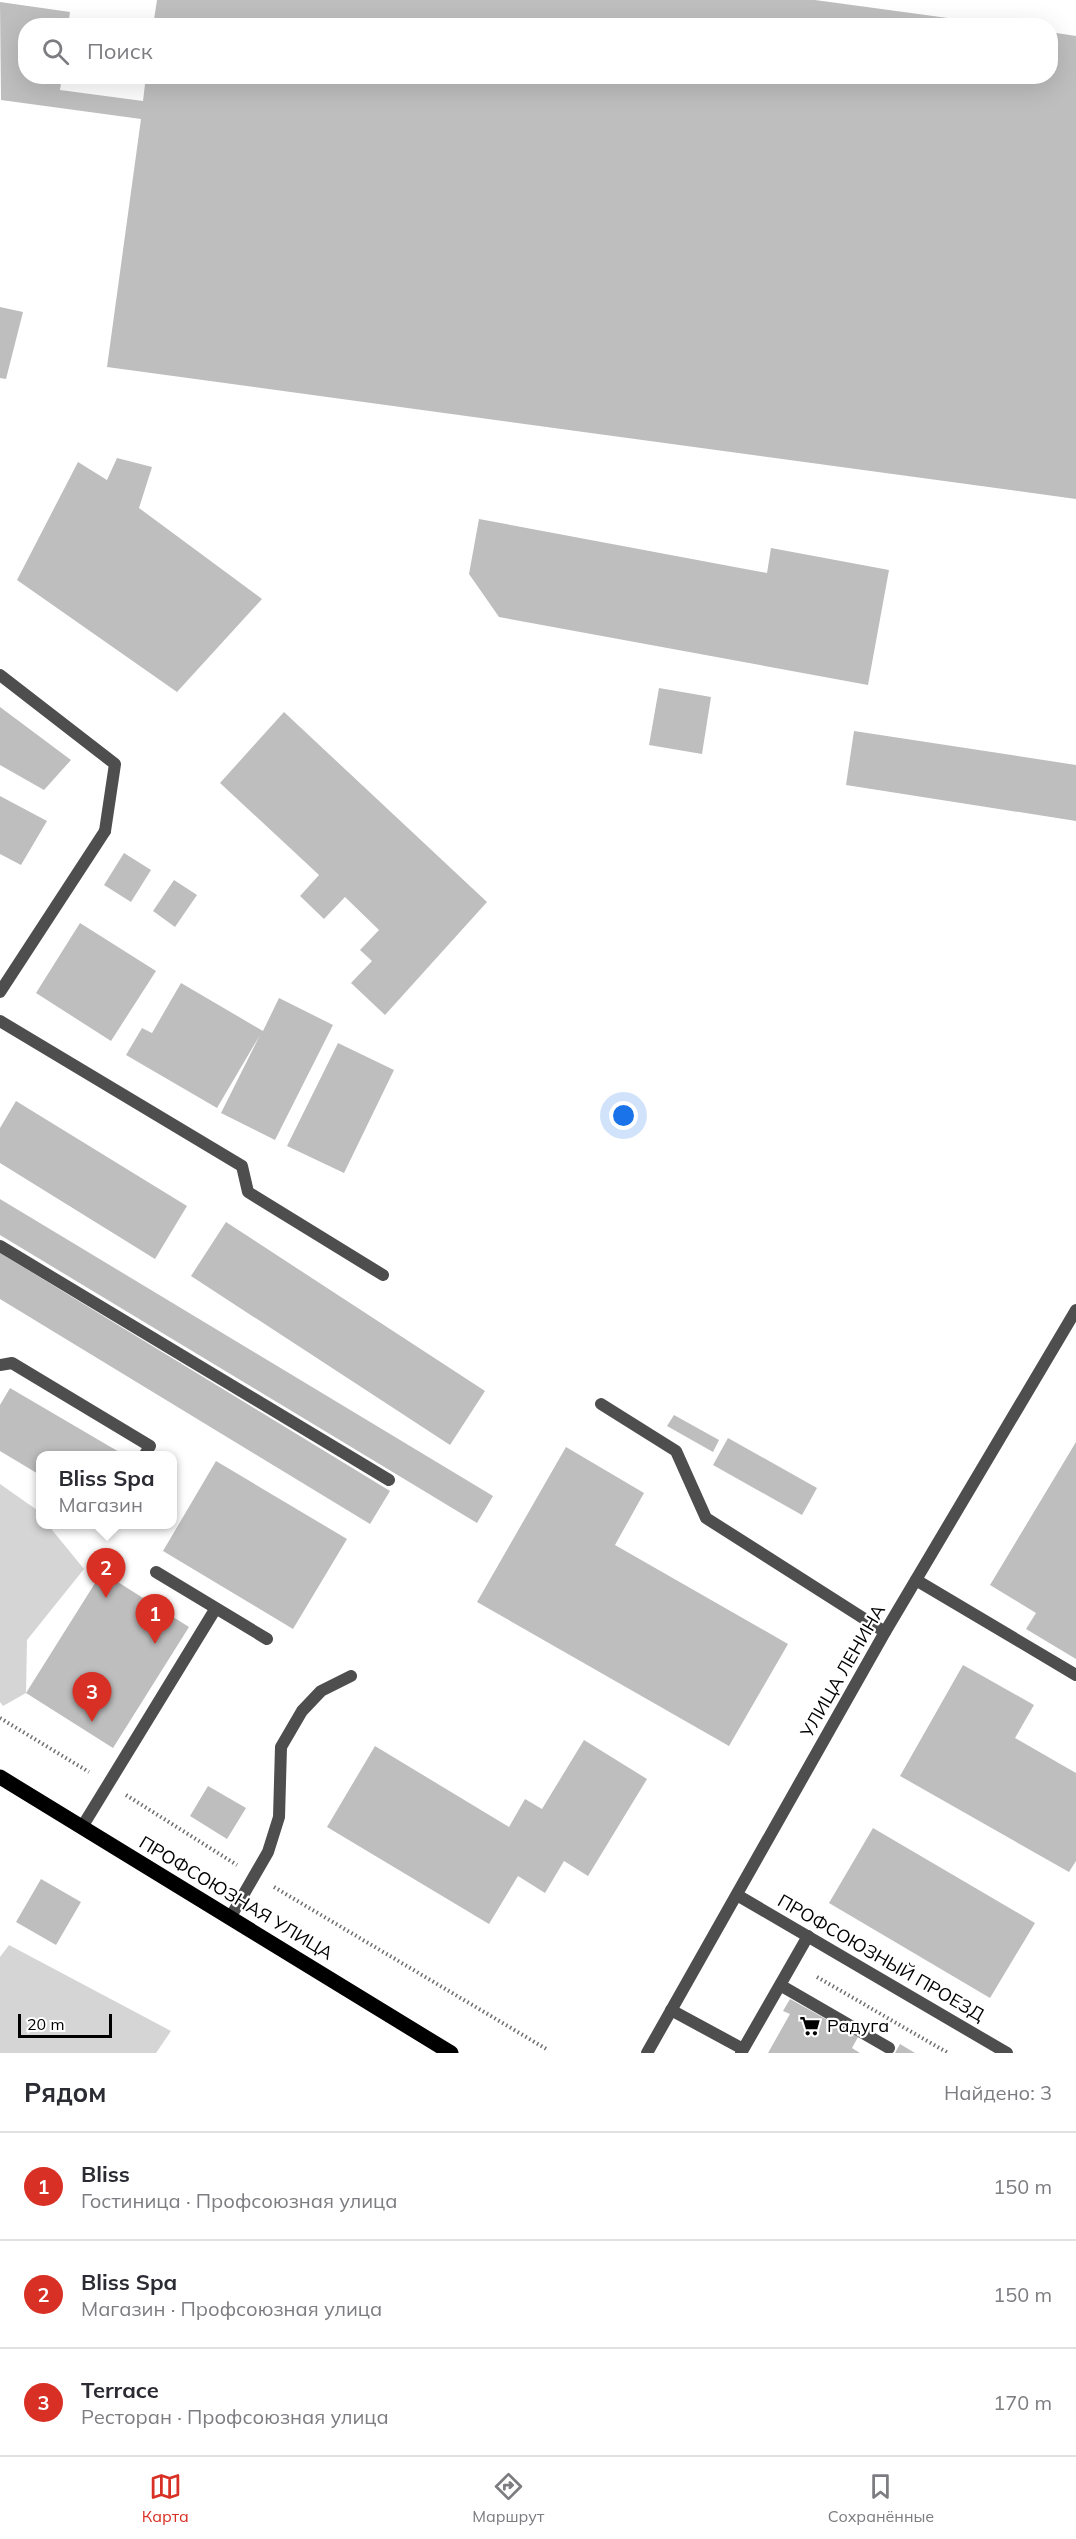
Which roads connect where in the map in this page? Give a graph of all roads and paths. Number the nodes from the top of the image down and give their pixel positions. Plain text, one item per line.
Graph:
1 (0, 675) edge
2 (0, 992) edge
3 (0, 1021) edge
4 (0, 1246) edge
5 (383, 1275) dead end
6 (1076, 1310) edge
7 (0, 1365) edge
8 (601, 1404) dead end
9 (147, 1451) edge
10 (389, 1480) dead end
11 (156, 1572) dead end
12 (916, 1580) junction
13 (216, 1608) junction
14 (885, 1632) junction
15 (267, 1639) dead end
16 (1076, 1675) edge
17 (351, 1676) dead end
18 (0, 1777) edge
19 (82, 1827) junction
20 (737, 1895) junction
21 (230, 1918) junction
22 (808, 1936) junction
23 (817, 1977) dead end
24 (780, 1985) junction
25 (671, 2010) junction
26 (889, 2048) dead end
27 (742, 2051) edge
28 (451, 2053) edge
29 (647, 2053) edge
30 (948, 2053) edge
31 (1007, 2053) edge

1 - 2 street
3 - 5 street
4 - 10 street
6 - 12 street, УЛИЦА ЛЕНИНА
7 - 9 street
8 - 14 street
11 - 13 street
12 - 14 street, УЛИЦА ЛЕНИНА
12 - 16 street
13 - 15 street
13 - 19 street
14 - 20 street, УЛИЦА ЛЕНИНА
17 - 21 street
18 - 19 main road, ПРОФСОЮЗНАЯ УЛИЦА
19 - 21 main road, ПРОФСОЮЗНАЯ УЛИЦА
20 - 22 street, ПРОФСОЮЗНЫЙ ПРОЕЗД
20 - 25 street, УЛИЦА ЛЕНИНА
21 - 28 main road, ПРОФСОЮЗНАЯ УЛИЦА
22 - 24 street
22 - 31 street, ПРОФСОЮЗНЫЙ ПРОЕЗД
23 - 30 path
24 - 26 street
24 - 27 street
25 - 27 street
25 - 29 street, УЛИЦА ЛЕНИНА

